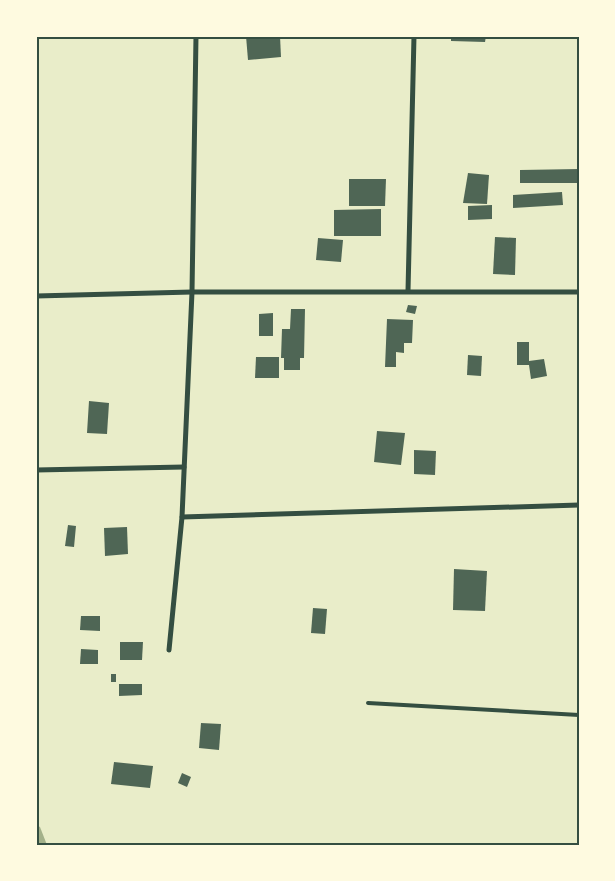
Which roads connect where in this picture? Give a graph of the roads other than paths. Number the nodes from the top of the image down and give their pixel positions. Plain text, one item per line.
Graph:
1 (196, 36) edge
2 (414, 36) edge
3 (408, 291) junction
4 (192, 292) junction
5 (579, 292) edge
6 (36, 296) edge
7 (184, 467) junction
8 (36, 470) edge
9 (579, 505) edge
10 (182, 517) junction
11 (169, 650) dead end
12 (368, 703) dead end
13 (579, 715) edge

1 - 4 street
2 - 3 street
3 - 4 street
3 - 5 street
4 - 6 street
4 - 7 street
7 - 8 street
7 - 10 street
9 - 10 street
10 - 11 street
12 - 13 lane

